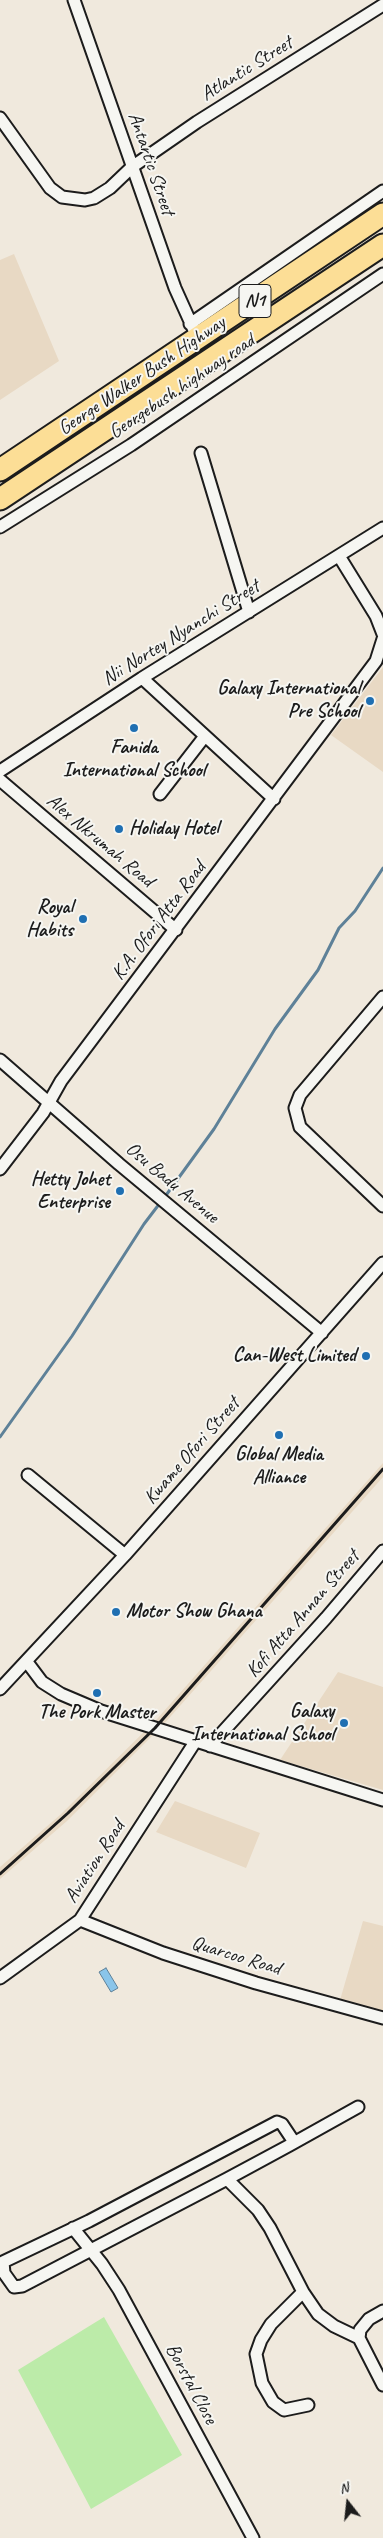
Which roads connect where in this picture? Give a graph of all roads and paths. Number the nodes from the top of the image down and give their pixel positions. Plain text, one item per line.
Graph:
1 (74, 0) edge
2 (383, 5) edge
3 (0, 118) edge
4 (132, 167) junction
5 (383, 191) edge
6 (383, 214) edge
7 (383, 244) edge
8 (383, 274) edge
9 (194, 332) junction
10 (36, 446) junction
11 (201, 453) dead end
12 (0, 461) edge
13 (0, 470) edge
14 (0, 499) edge
15 (0, 527) edge
16 (383, 528) edge
17 (339, 556) junction
18 (249, 612) junction
19 (383, 634) edge
20 (383, 639) edge
21 (142, 678) junction
22 (205, 736) junction
23 (0, 771) edge
24 (0, 780) edge
25 (160, 794) dead end
26 (274, 799) junction
27 (176, 930) junction
28 (383, 997) edge
29 (0, 1060) edge
30 (49, 1102) junction
31 (0, 1169) edge
32 (383, 1206) edge
33 (383, 1262) edge
34 (322, 1333) junction
35 (28, 1475) dead end
36 (383, 1551) edge
37 (126, 1556) junction
38 (27, 1662) junction
39 (0, 1689) edge
40 (195, 1742) junction
41 (210, 1746) junction
42 (383, 1800) edge
43 (80, 1920) junction
44 (0, 1978) edge
45 (383, 2018) edge
46 (358, 2107) dead end
47 (294, 2142) junction
48 (228, 2179) junction
49 (73, 2228) junction
50 (92, 2251) junction
51 (303, 2292) junction
52 (383, 2311) edge
53 (359, 2338) junction
54 (383, 2385) edge
55 (308, 2405) dead end
56 (253, 2538) edge

1 - 4 street, Antartic Street
2 - 4 street, Atlantic Street
3 - 4 street, Atlantic Street
4 - 9 street, Antartic Street
5 - 9 street
6 - 9 highway, George Walker Bush Highway / N1
7 - 14 highway, George Walker Bush Highway / N1
8 - 15 street, Georgebush highway road
9 - 10 highway, George Walker Bush Highway / N1
10 - 12 highway
10 - 13 highway, George Walker Bush Highway / N1
11 - 18 street
16 - 17 street, Nii Nortey Nyanchi Street
17 - 18 street, Nii Nortey Nyanchi Street
17 - 19 street
18 - 21 street, Nii Nortey Nyanchi Street
20 - 26 street, K.A. Ofori Atta Road
21 - 22 street
21 - 23 street, Nii Nortey Nyanchi Street
22 - 25 street
22 - 26 street
24 - 27 street, Alex Nkrumah Road
26 - 27 street, K.A. Ofori Atta Road
27 - 30 street, K.A. Ofori Atta Road
28 - 32 street
29 - 30 street, Osu Badu Avenue
30 - 31 street, K.A. Ofori Atta Road
30 - 34 street, Osu Badu Avenue
33 - 34 street, Kwame Ofori Street
34 - 37 street, Kwame Ofori Street
35 - 37 street
36 - 41 street, Kofi Atta Annan Street
37 - 38 street, Kwame Ofori Street
38 - 39 street, Kwame Ofori Street
38 - 40 street
40 - 41 street
40 - 43 street, Aviation Road
41 - 42 street
43 - 44 street, Aviation Road
43 - 45 street, Quarcoo Road
46 - 47 street
47 - 48 street
47 - 49 street
48 - 50 street
48 - 51 street
49 - 50 street, Borstal Close
49 - 50 street
50 - 56 street, Borstal Close
51 - 53 street
51 - 55 street
52 - 53 street
53 - 54 street

